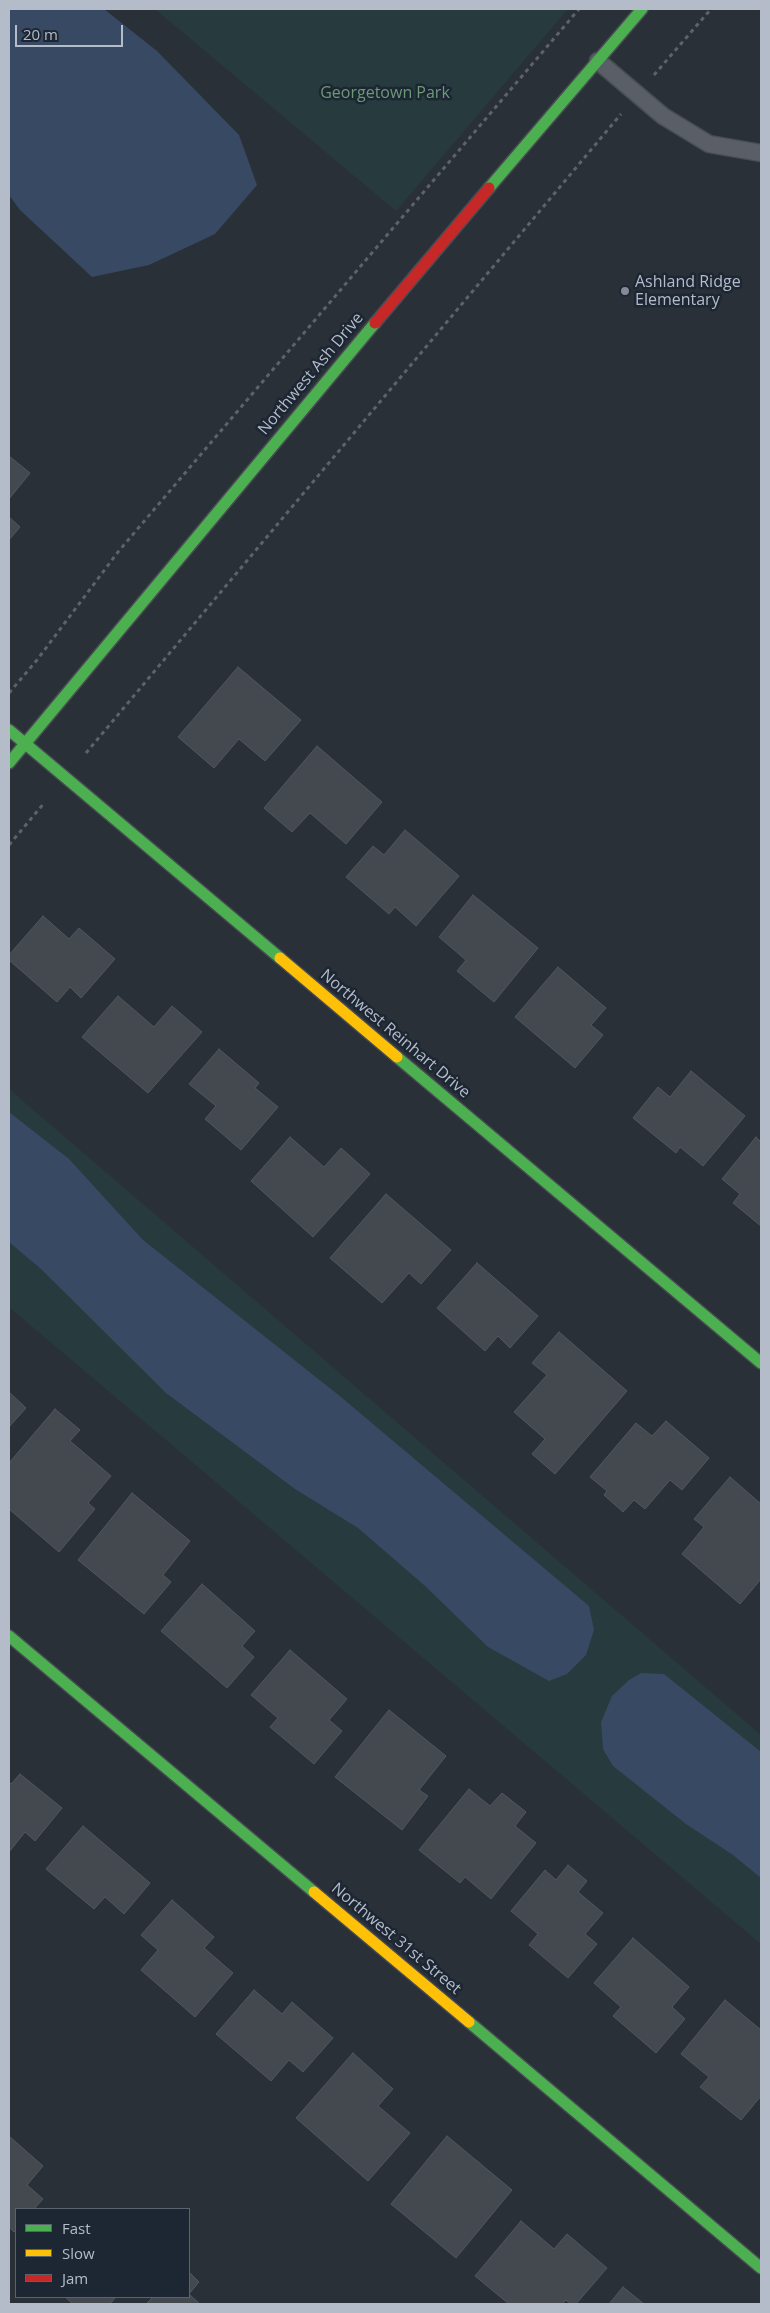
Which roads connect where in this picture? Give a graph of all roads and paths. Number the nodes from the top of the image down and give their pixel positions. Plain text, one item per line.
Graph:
1 (579, 9) edge
2 (642, 9) edge
3 (711, 9) edge
4 (598, 61) junction
5 (638, 94) junction
6 (761, 153) edge
7 (9, 693) edge
8 (9, 730) edge
9 (25, 744) junction
10 (9, 762) edge
11 (65, 777) junction
12 (9, 845) edge
13 (761, 1363) edge
14 (9, 1636) edge
15 (761, 2268) edge

1 - 7 path
2 - 4 street, Northwest Ash Drive
3 - 5 path
4 - 5 lane
4 - 9 street, Northwest Ash Drive
5 - 6 lane
5 - 11 path
8 - 9 street, Northwest Reinhart Drive
9 - 10 street, Northwest Ash Drive
9 - 11 street, Northwest Reinhart Drive
11 - 12 path
11 - 13 street, Northwest Reinhart Drive
14 - 15 street, Northwest 31st Street

